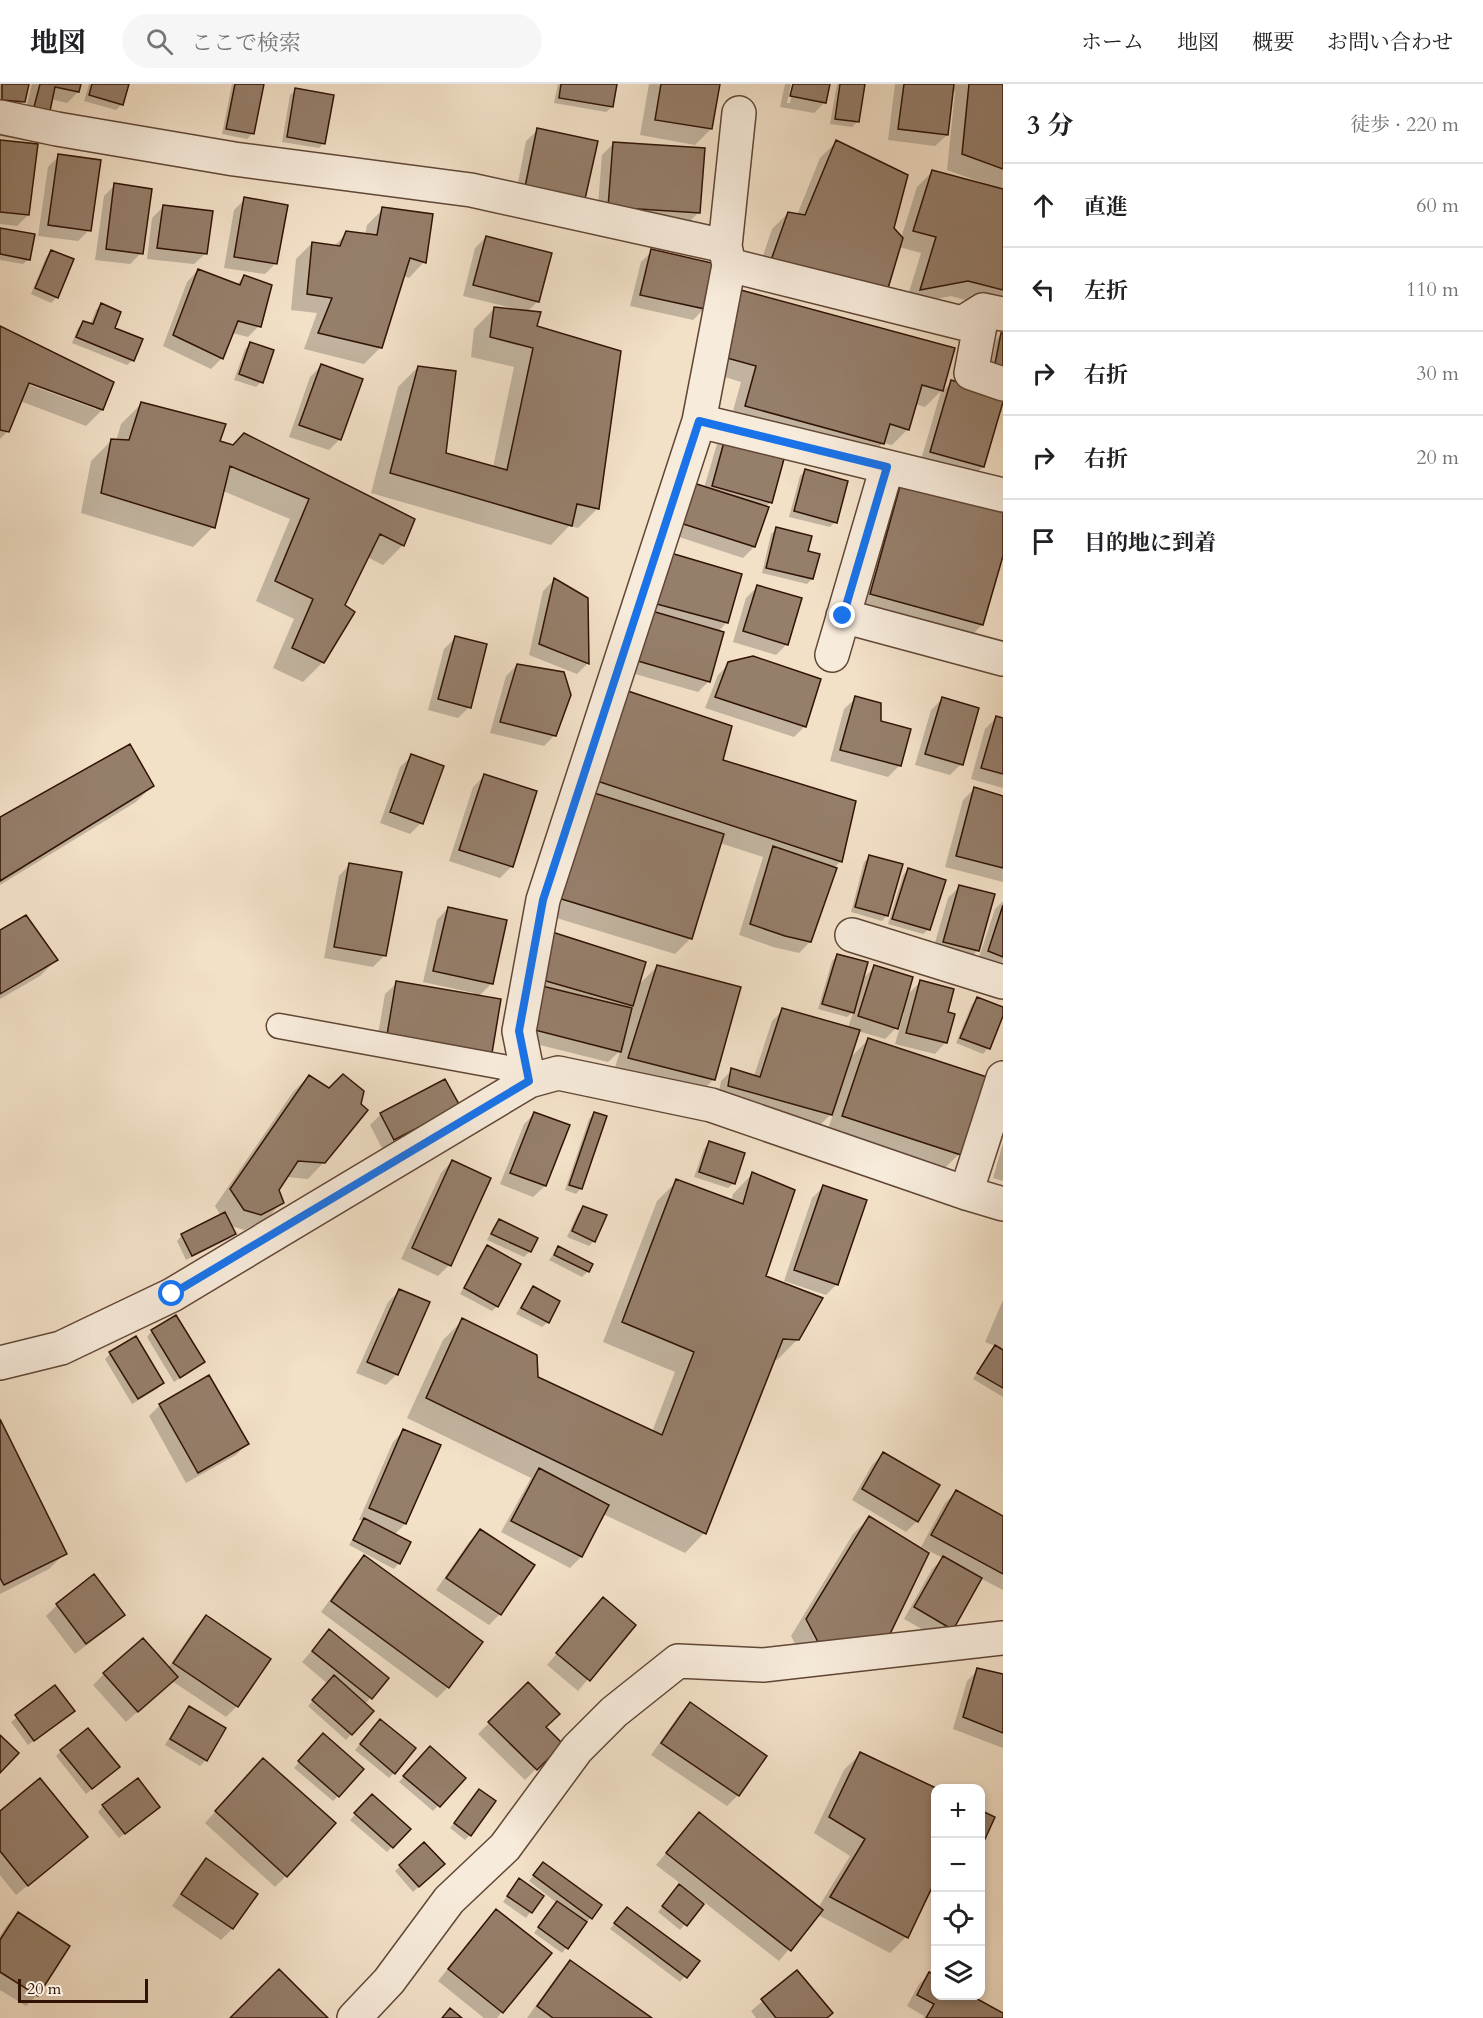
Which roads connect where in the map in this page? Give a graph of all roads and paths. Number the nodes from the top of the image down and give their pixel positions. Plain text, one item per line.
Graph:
1 (739, 113) dead end
2 (0, 117) edge
3 (727, 255) junction
4 (993, 312) edge
5 (1003, 384) edge
6 (699, 421) junction
7 (887, 467) junction
8 (1003, 495) edge
9 (843, 616) junction
10 (832, 656) dead end
11 (1003, 659) edge
12 (852, 935) dead end
13 (1003, 982) edge
14 (279, 1026) dead end
15 (1003, 1078) edge
16 (529, 1081) junction
17 (966, 1193) junction
18 (1003, 1203) edge
19 (0, 1363) edge
20 (1003, 1638) edge
21 (354, 2018) edge

1 - 3 street
2 - 3 street
3 - 4 street
3 - 6 street
4 - 5 street
6 - 7 street
6 - 16 street
7 - 8 street
7 - 9 street
9 - 10 street
9 - 11 street
12 - 13 street
14 - 16 lane
15 - 17 street
16 - 17 street
16 - 19 street
17 - 18 street
20 - 21 street

